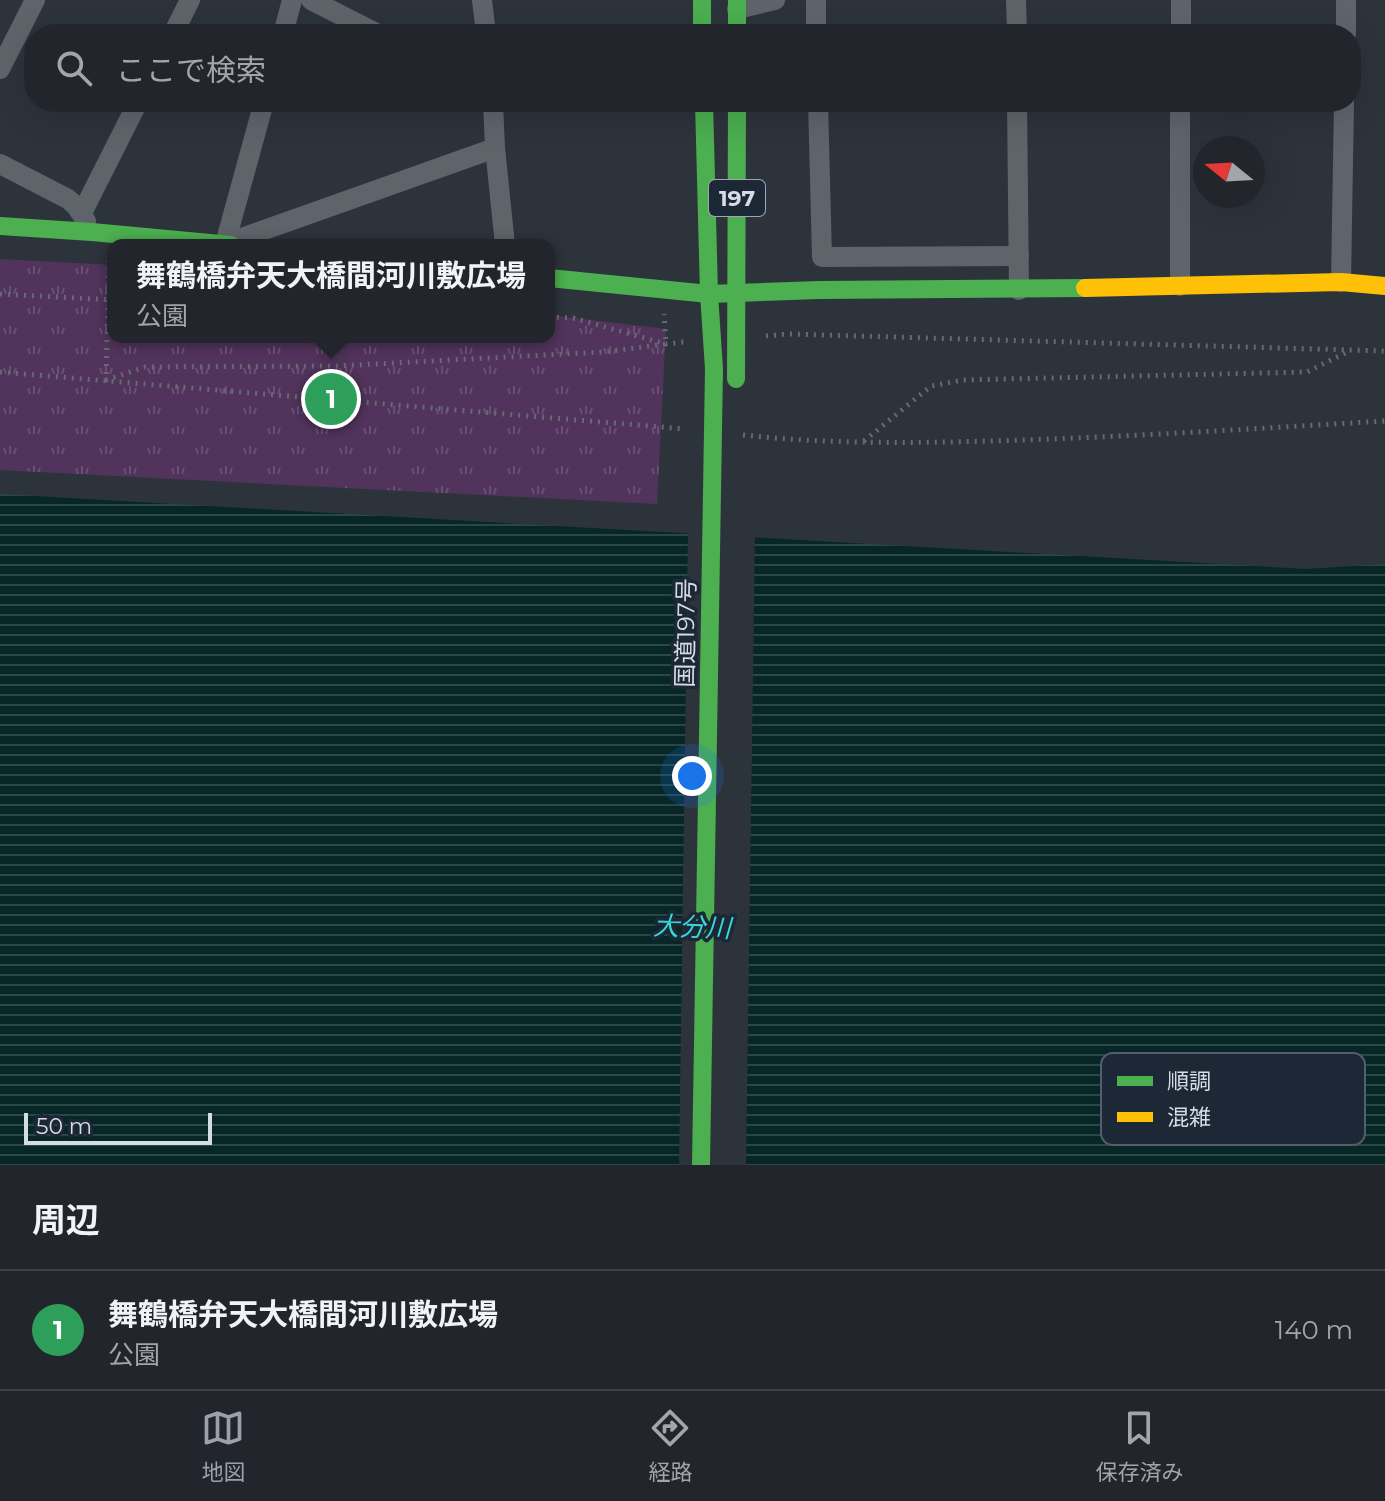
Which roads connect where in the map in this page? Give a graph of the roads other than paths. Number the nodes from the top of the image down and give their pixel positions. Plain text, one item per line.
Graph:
1 (35, 0) edge
2 (190, 0) edge
3 (292, 0) edge
4 (311, 0) edge
5 (482, 0) edge
6 (702, 0) edge
7 (775, 0) edge
8 (816, 0) edge
9 (1016, 0) edge
10 (1181, 0) edge
11 (1346, 0) edge
12 (737, 5) edge
13 (178, 24) edge
14 (286, 24) edge
15 (358, 24) edge
16 (485, 24) edge
17 (702, 24) edge
18 (816, 24) edge
19 (1017, 24) edge
20 (1181, 24) edge
21 (1346, 24) edge
22 (0, 69) edge
23 (135, 112) edge
24 (261, 112) edge
25 (493, 112) edge
26 (704, 112) edge
27 (737, 112) edge
28 (818, 112) edge
29 (1017, 112) edge
30 (1180, 112) edge
31 (1344, 112) edge
32 (495, 148) junction
33 (0, 164) edge
34 (0, 226) edge
35 (95, 226) junction
36 (189, 239) edge
37 (226, 239) edge
38 (239, 239) edge
39 (504, 239) edge
40 (1019, 256) junction
41 (555, 279) edge
42 (1341, 282) junction
43 (1180, 286) junction
44 (1385, 286) edge
45 (1019, 290) junction
46 (709, 294) junction
47 (736, 294) junction
48 (736, 401) dead end
49 (701, 1165) edge

1 - 22 street
2 - 13 street
3 - 14 street
4 - 15 street
5 - 16 street
6 - 17 main road
7 - 12 street
8 - 18 street
9 - 19 street
10 - 20 street
11 - 21 street
23 - 35 street
24 - 37 street
25 - 32 street
26 - 46 main road, 国道197号 / 197
27 - 47 main road, 197
28 - 40 street
29 - 40 street
30 - 43 street
31 - 42 street
32 - 38 street
32 - 39 street
33 - 35 street
34 - 35 main road
35 - 36 main road
40 - 45 street
41 - 46 main road
42 - 43 main road
42 - 44 main road
43 - 45 main road
45 - 47 main road
46 - 47 main road
46 - 49 main road, 国道197号 / 197
47 - 48 main road, 197

